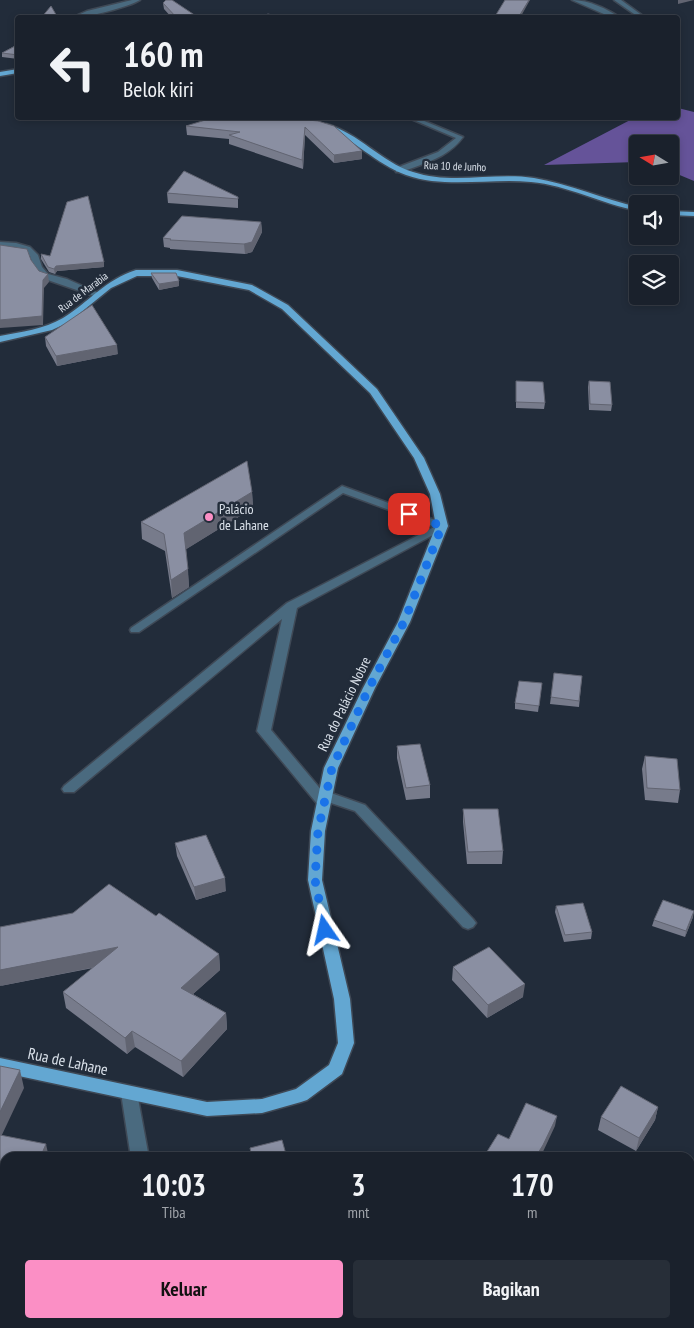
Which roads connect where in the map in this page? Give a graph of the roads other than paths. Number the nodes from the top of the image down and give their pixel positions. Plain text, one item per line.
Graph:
1 (137, 0) edge
2 (575, 0) edge
3 (616, 0) edge
4 (80, 15) edge
5 (612, 15) edge
6 (638, 15) edge
7 (15, 72) edge
8 (0, 74) edge
9 (417, 120) edge
10 (320, 125) edge
11 (399, 170) junction
12 (629, 207) edge
13 (679, 213) edge
14 (694, 214) edge
15 (0, 244) edge
16 (97, 294) junction
17 (0, 339) edge
18 (442, 526) junction
19 (291, 606) junction
20 (135, 630) dead end
21 (69, 789) dead end
22 (325, 799) junction
23 (468, 923) dead end
24 (0, 1065) edge
25 (129, 1093) junction
26 (139, 1152) edge

1 - 4 street
2 - 5 street
3 - 6 street
7 - 8 main road
9 - 11 street
10 - 11 main road, Rua 10 de Junho
11 - 12 main road, Rua 10 de Junho
13 - 14 main road
15 - 16 street
16 - 17 main road, Rua de Marabia
16 - 18 main road, Rua de Marabia
18 - 19 street
18 - 20 lane
18 - 22 main road, Rua do Palácio Nobre
19 - 21 street
19 - 22 street
22 - 23 street
22 - 25 main road, Rua do Palácio Nobre
24 - 25 main road, Rua de Lahane
25 - 26 street

